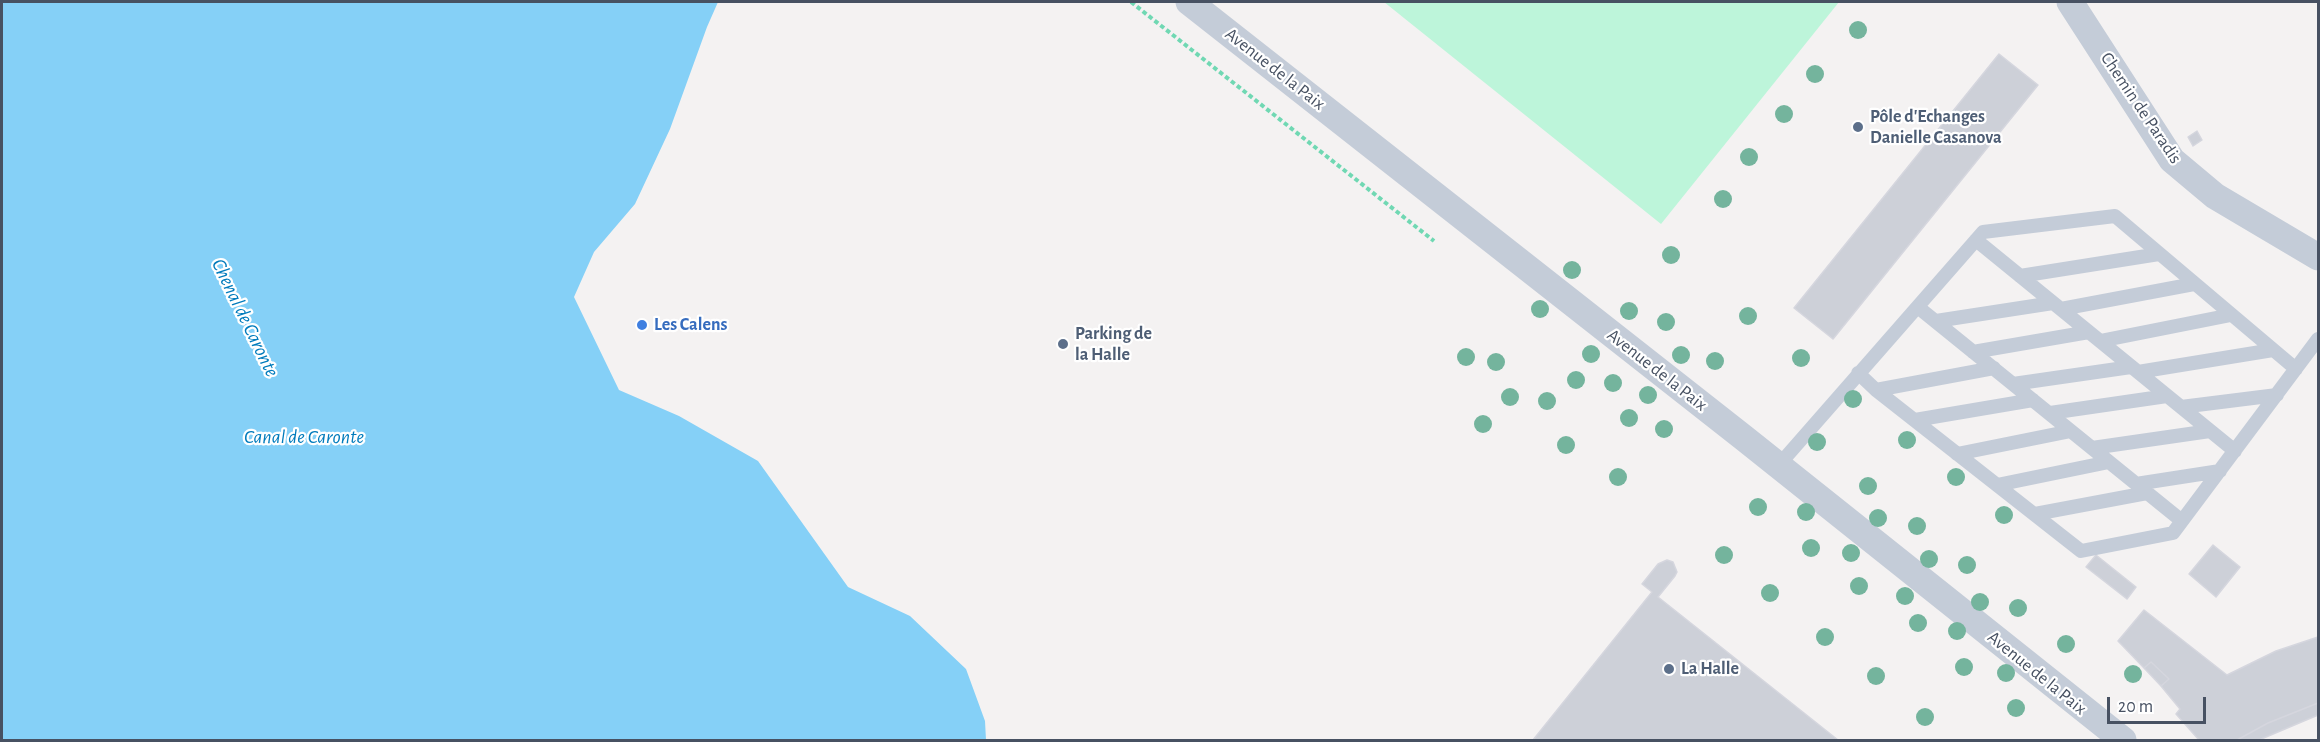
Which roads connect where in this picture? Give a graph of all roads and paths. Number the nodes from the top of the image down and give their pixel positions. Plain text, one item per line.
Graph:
1 (1131, 2) edge
2 (1189, 2) edge
3 (2070, 2) edge
4 (1976, 240) junction
5 (1434, 241) dead end
6 (2159, 254) junction
7 (2319, 257) edge
8 (2020, 276) junction
9 (2194, 284) junction
10 (2057, 306) junction
11 (1919, 308) junction
12 (2231, 315) junction
13 (1936, 321) junction
14 (2094, 337) junction
15 (2319, 339) edge
16 (2273, 350) junction
17 (1973, 352) junction
18 (1994, 368) junction
19 (2135, 369) junction
20 (2296, 369) junction
21 (1858, 373) junction
22 (2013, 384) junction
23 (1876, 390) junction
24 (2277, 395) junction
25 (2167, 396) junction
26 (2033, 400) junction
27 (2181, 407) junction
28 (2050, 413) junction
29 (1915, 420) junction
30 (2071, 431) junction
31 (2210, 431) junction
32 (2092, 448) junction
33 (2235, 451) junction
34 (1958, 454) junction
35 (2109, 462) junction
36 (1778, 466) junction
37 (2220, 471) junction
38 (2136, 484) junction
39 (1997, 485) junction
40 (2147, 493) junction
41 (2035, 514) junction
42 (2182, 521) junction
43 (2122, 741) edge

1 - 5 path
2 - 36 street, Avenue de la Paix
3 - 7 street, Chemin de Paradis
4 - 6 lane
4 - 8 lane
4 - 11 lane
6 - 8 lane
6 - 9 lane
8 - 10 lane
9 - 10 lane
9 - 12 lane
10 - 13 lane
10 - 14 lane
11 - 13 lane
11 - 21 lane
12 - 14 lane
12 - 16 lane
13 - 17 lane
14 - 17 lane
14 - 19 lane
15 - 20 lane
16 - 19 lane
16 - 20 lane
17 - 18 lane
18 - 22 lane
18 - 23 lane
19 - 22 lane
19 - 25 lane
20 - 24 lane
21 - 23 lane
21 - 36 lane
22 - 26 lane
23 - 29 lane
24 - 27 lane
24 - 33 lane
25 - 27 lane
25 - 28 lane
26 - 28 lane
26 - 29 lane
27 - 31 lane
28 - 30 lane
29 - 34 lane
30 - 32 lane
30 - 34 lane
31 - 32 lane
31 - 33 lane
32 - 35 lane
33 - 37 lane
34 - 39 lane
35 - 38 lane
35 - 39 lane
36 - 43 street, Avenue de la Paix
37 - 38 lane
37 - 42 lane
38 - 40 lane
39 - 41 lane
40 - 41 lane
40 - 42 lane
41 - 42 lane

